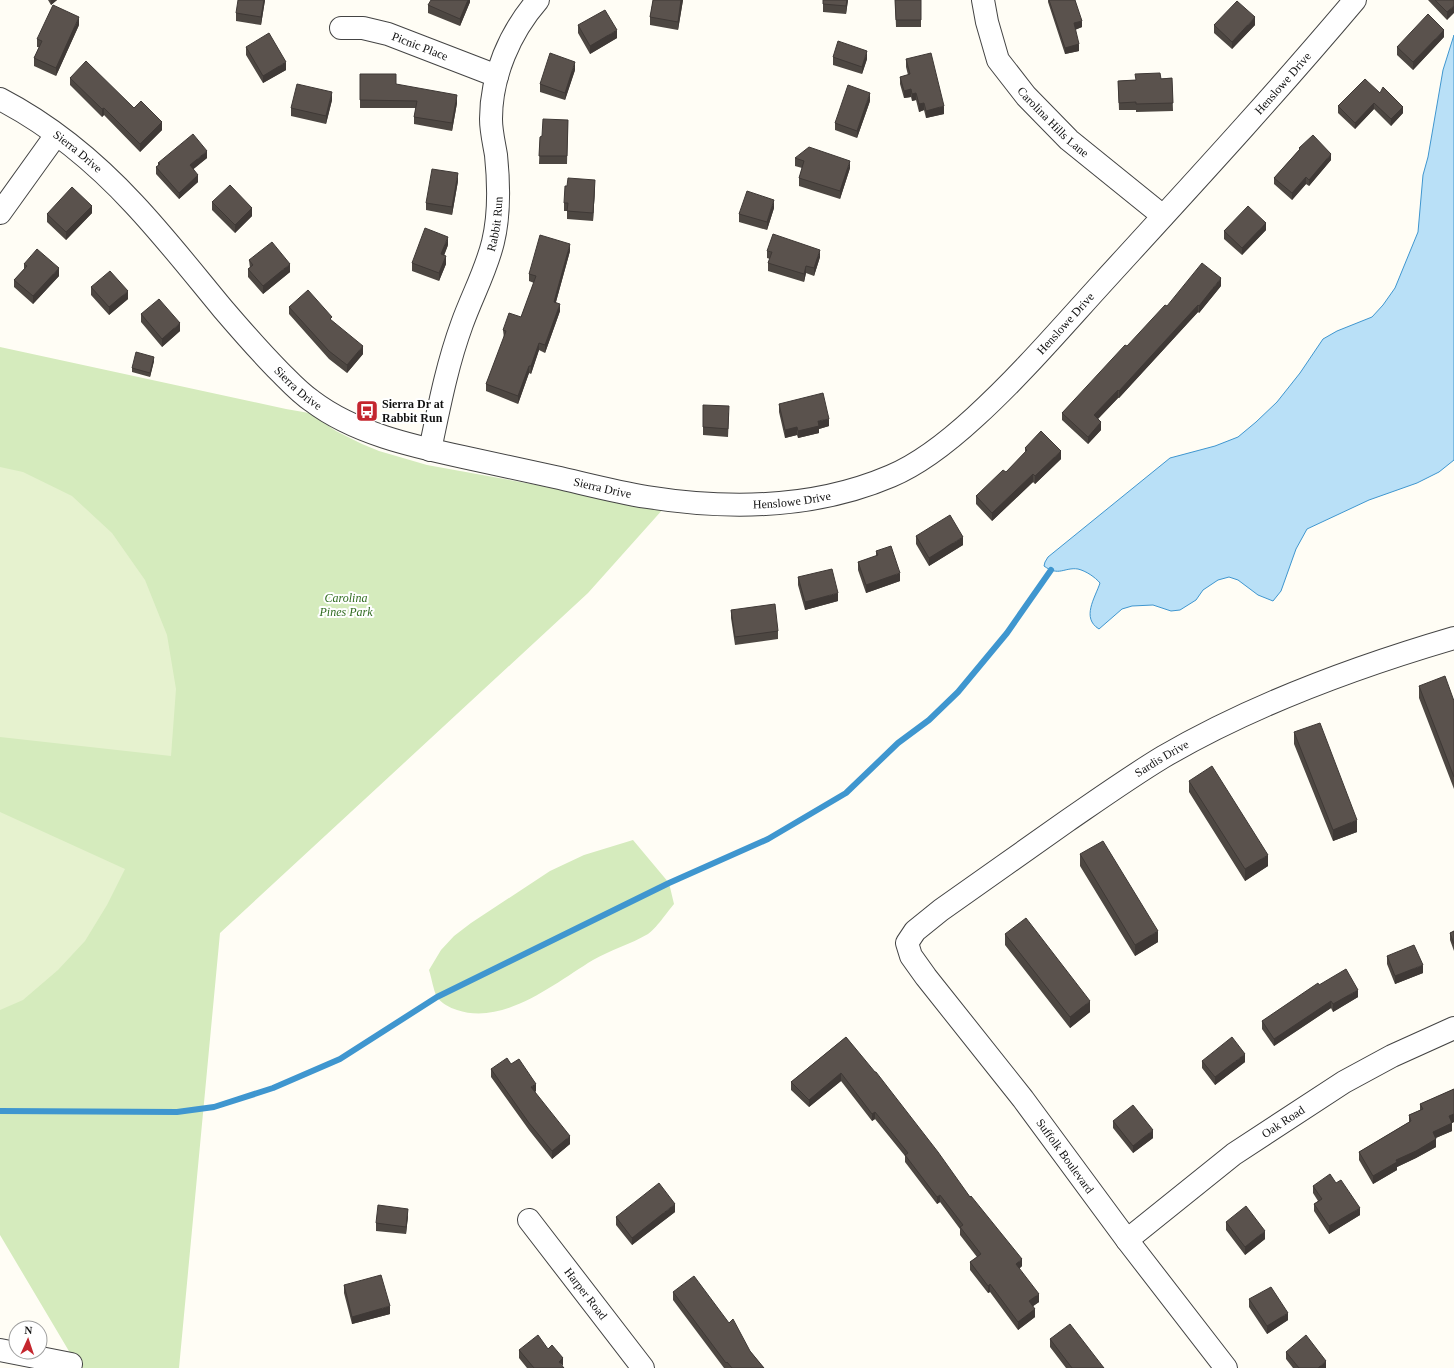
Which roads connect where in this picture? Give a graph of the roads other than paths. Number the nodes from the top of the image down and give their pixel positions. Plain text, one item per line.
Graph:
1 (538, 0) edge
2 (983, 0) edge
3 (1355, 0) edge
4 (341, 28) dead end
5 (497, 76) junction
6 (0, 99) edge
7 (56, 135) junction
8 (0, 213) edge
9 (1163, 216) junction
10 (430, 450) junction
11 (694, 502) joint
12 (1454, 638) edge
13 (907, 943) joint
14 (1454, 1028) edge
15 (529, 1220) dead end
16 (1127, 1240) junction
17 (0, 1350) edge
18 (71, 1364) dead end
19 (643, 1368) edge
20 (1226, 1368) edge

1 - 5 street, Rabbit Run
2 - 9 street, Carolina Hills Lane
3 - 9 street, Henslowe Drive
4 - 5 street, Picnic Place
5 - 10 street, Rabbit Run
6 - 7 street, Sierra Drive
7 - 8 street
7 - 10 street, Sierra Drive
9 - 11 street, Henslowe Drive
10 - 11 street, Sierra Drive
12 - 13 street, Sardis Drive
13 - 16 street, Suffolk Boulevard
14 - 16 street, Oak Road
15 - 19 street, Harper Road
16 - 20 street, Suffolk Boulevard
17 - 18 street

